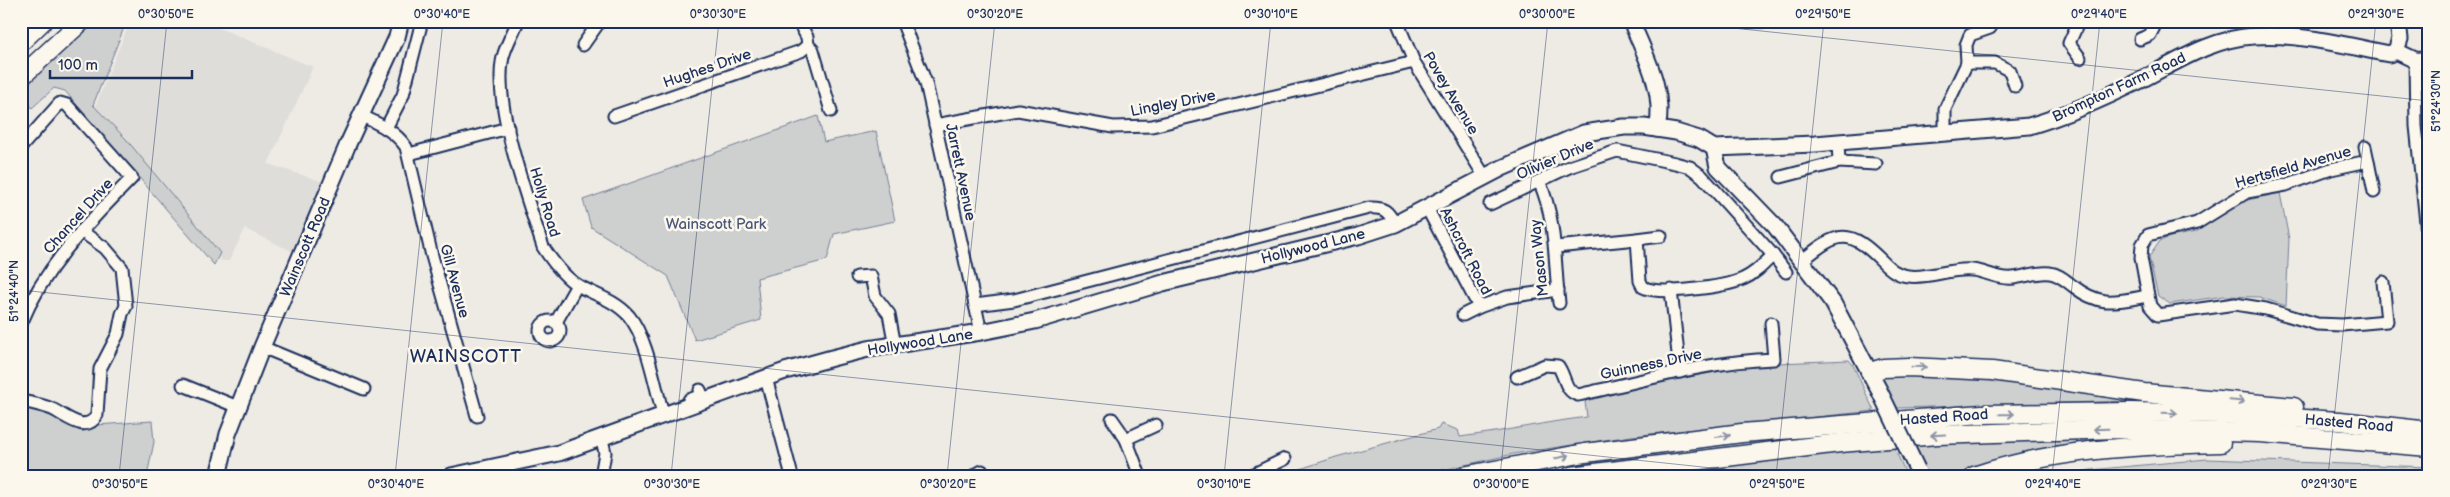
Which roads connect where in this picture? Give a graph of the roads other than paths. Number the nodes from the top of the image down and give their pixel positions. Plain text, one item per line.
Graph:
1 (43, 21) edge
2 (82, 21) edge
3 (402, 21) edge
4 (422, 21) edge
5 (518, 21) edge
6 (600, 21) edge
7 (798, 21) edge
8 (902, 21) edge
9 (1397, 21) edge
10 (1631, 21) edge
11 (1745, 21) edge
12 (1994, 21) edge
13 (2079, 21) edge
14 (2157, 21) edge
15 (2398, 21) edge
16 (1780, 22) edge
17 (2140, 39) dead end
18 (21, 42) edge
19 (583, 45) dead end
20 (808, 45) junction
21 (2396, 51) junction
22 (2080, 58) dead end
23 (2422, 61) edge
24 (1414, 62) junction
25 (1967, 63) junction
26 (21, 77) edge
27 (2015, 86) dead end
28 (831, 111) dead end
29 (362, 116) junction
30 (614, 116) dead end
31 (935, 125) junction
32 (386, 128) junction
33 (508, 128) junction
34 (1657, 129) junction
35 (1945, 134) junction
36 (1838, 142) junction
37 (21, 147) edge
38 (2365, 147) dead end
39 (1714, 148) junction
40 (408, 154) junction
41 (2368, 161) junction
42 (1839, 162) junction
43 (1876, 164) dead end
44 (1485, 177) junction
45 (1781, 177) dead end
46 (1539, 181) junction
47 (2374, 192) dead end
48 (1490, 204) dead end
49 (1427, 208) junction
50 (1395, 224) junction
51 (81, 232) junction
52 (1661, 236) dead end
53 (1637, 239) junction
54 (1556, 247) junction
55 (2429, 252) edge
56 (1773, 255) junction
57 (1803, 260) junction
58 (1786, 272) dead end
59 (857, 277) dead end
60 (2382, 282) dead end
61 (577, 285) junction
62 (1558, 290) junction
63 (1671, 290) junction
64 (2147, 296) junction
65 (1559, 303) dead end
66 (25, 304) edge
67 (975, 305) junction
68 (1479, 307) junction
69 (1463, 316) dead end
70 (556, 322) dead end
71 (1772, 323) dead end
72 (21, 324) edge
73 (981, 332) junction
74 (896, 346) junction
75 (262, 347) junction
76 (1680, 372) junction
77 (1870, 372) junction
78 (1517, 377) dead end
79 (766, 378) junction
80 (183, 385) dead end
81 (364, 389) dead end
82 (700, 390) dead end
83 (21, 401) edge
84 (238, 407) junction
85 (663, 413) junction
86 (477, 416) dead end
87 (624, 417) dead end
88 (1112, 419) dead end
89 (2429, 424) edge
90 (1156, 425) dead end
91 (2429, 430) edge
92 (602, 439) junction
93 (1126, 439) junction
94 (2429, 447) edge
95 (2429, 452) edge
96 (1285, 459) dead end
97 (499, 471) edge
98 (1919, 472) edge
99 (218, 476) edge
100 (451, 476) edge
101 (601, 476) edge
102 (792, 476) edge
103 (1140, 476) edge
104 (1250, 476) edge
105 (1463, 476) edge
106 (1571, 476) edge
107 (1974, 476) edge

1 - 18 main road
2 - 26 main road
3 - 29 main road, Wainscott Road
4 - 32 street
5 - 33 street, Holly Road
6 - 19 street
7 - 20 street
8 - 31 street, Jarrett Avenue
9 - 24 street, Povey Avenue
10 - 34 main road
11 - 16 street
12 - 25 street
13 - 22 street
14 - 17 street
15 - 21 main road
20 - 28 street
20 - 30 street, Hughes Drive
21 - 23 main road, Brompton Farm Road
21 - 35 main road, Brompton Farm Road
23 - 55 street
24 - 31 street, Lingley Drive
24 - 44 street, Povey Avenue
25 - 27 street
25 - 35 street
29 - 32 street, Gill Avenue
29 - 75 main road, Wainscott Road
31 - 67 street, Jarrett Avenue
32 - 40 street, Gill Avenue
33 - 40 street
33 - 61 street, Holly Road
34 - 39 main road, Hollywood Lane
34 - 44 main road, Hollywood Lane
35 - 36 main road, Brompton Farm Road
36 - 39 main road, Brompton Farm Road
36 - 42 street
37 - 51 street, Chancel Drive
38 - 41 street, Hertsfield Avenue
39 - 57 main road
40 - 86 street, Gill Avenue
41 - 47 street, Hertsfield Avenue
41 - 64 street, Hertsfield Avenue
42 - 43 street
42 - 45 street
44 - 49 main road, Hollywood Lane
46 - 48 street, Olivier Drive
46 - 54 street, Mason Way
46 - 56 street, Olivier Drive
49 - 50 main road, Hollywood Lane
49 - 68 street, Ashcroft Road
50 - 67 street, Hollywood Lane
50 - 73 main road, Hollywood Lane
51 - 66 street, Chancel Drive
51 - 83 street
52 - 53 street
53 - 54 street
53 - 63 street
54 - 62 street, Mason Way
56 - 58 street, Olivier Drive
56 - 63 street
57 - 64 street
57 - 77 main road
59 - 74 street
60 - 64 street
61 - 70 street
61 - 85 street, Holly Road
62 - 65 street, Mason Way
62 - 68 street, Ashcroft Road
63 - 76 street
66 - 72 street, Chancel Drive
67 - 73 street, Jarrett Avenue
68 - 69 street, Ashcroft Road
71 - 76 street, Guinness Drive
73 - 74 main road, Hollywood Lane
74 - 79 main road, Hollywood Lane
75 - 81 street
75 - 84 main road, Wainscott Road
76 - 78 street, Guinness Drive
77 -> 89 main road
77 - 98 main road, bridge
79 - 85 main road, Hollywood Lane
79 - 102 street
80 - 84 street
82 - 85 street
84 - 99 main road, Wainscott Road
85 - 87 street
85 - 92 main road, Hollywood Lane
88 - 93 street
90 - 93 street
105 -> 91 main road, Hasted Road
92 - 97 main road, Hollywood Lane
92 - 101 street
93 - 103 street
94 -> 106 main road, Hasted Road
95 - 107 main road
96 - 104 street
97 - 100 main road, Hollywood Lane

